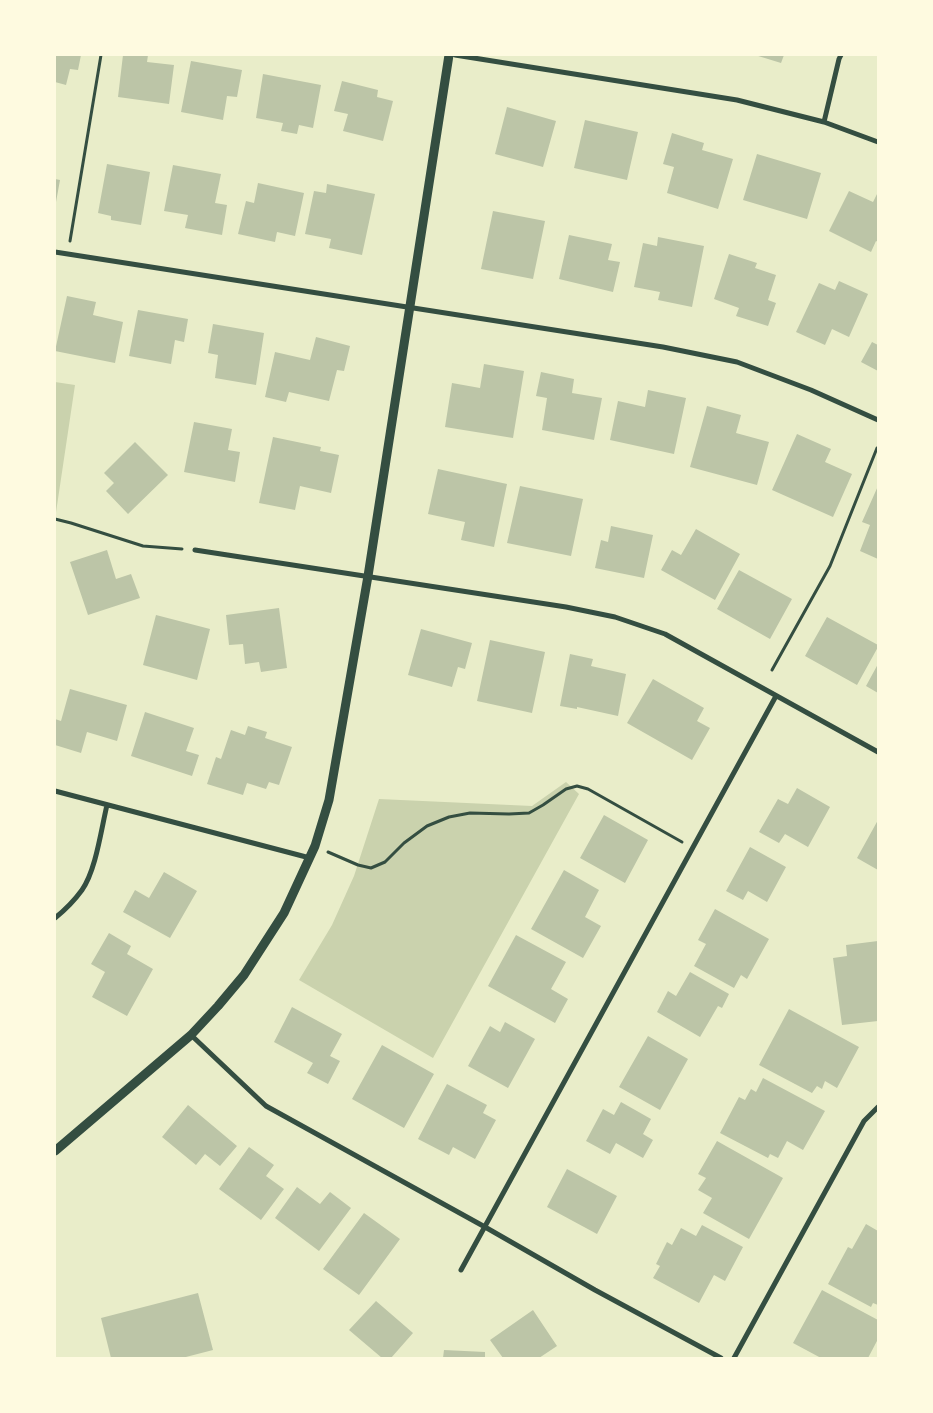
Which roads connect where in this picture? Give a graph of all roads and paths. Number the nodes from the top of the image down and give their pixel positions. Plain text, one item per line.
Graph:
1 (101, 55) edge
2 (449, 55) edge
3 (455, 55) edge
4 (841, 55) edge
5 (824, 122) junction
6 (878, 142) edge
7 (55, 252) edge
8 (68, 254) junction
9 (410, 307) junction
10 (878, 420) edge
11 (877, 448) edge
12 (55, 520) edge
13 (196, 550) joint
14 (368, 576) junction
15 (772, 670) dead end
16 (776, 696) junction
17 (878, 752) edge
18 (55, 791) edge
19 (107, 805) junction
20 (315, 846) junction
21 (694, 848) junction
22 (310, 858) junction
23 (55, 918) edge
24 (191, 1035) junction
25 (878, 1107) edge
26 (55, 1151) edge
27 (485, 1227) junction
28 (461, 1270) dead end
29 (721, 1358) edge
30 (734, 1358) edge

1 - 8 path
2 - 9 street
3 - 5 street
4 - 5 street
5 - 6 street
7 - 8 street
8 - 9 street
9 - 10 street
9 - 14 street
11 - 15 path
12 - 13 path
13 - 14 street
14 - 16 street
14 - 20 street
16 - 17 street
16 - 21 street
18 - 19 street
19 - 22 street
19 - 23 street
20 - 21 path
20 - 22 street
21 - 27 street
22 - 24 street
24 - 26 street
24 - 27 street
25 - 30 street
27 - 28 street
27 - 29 street

